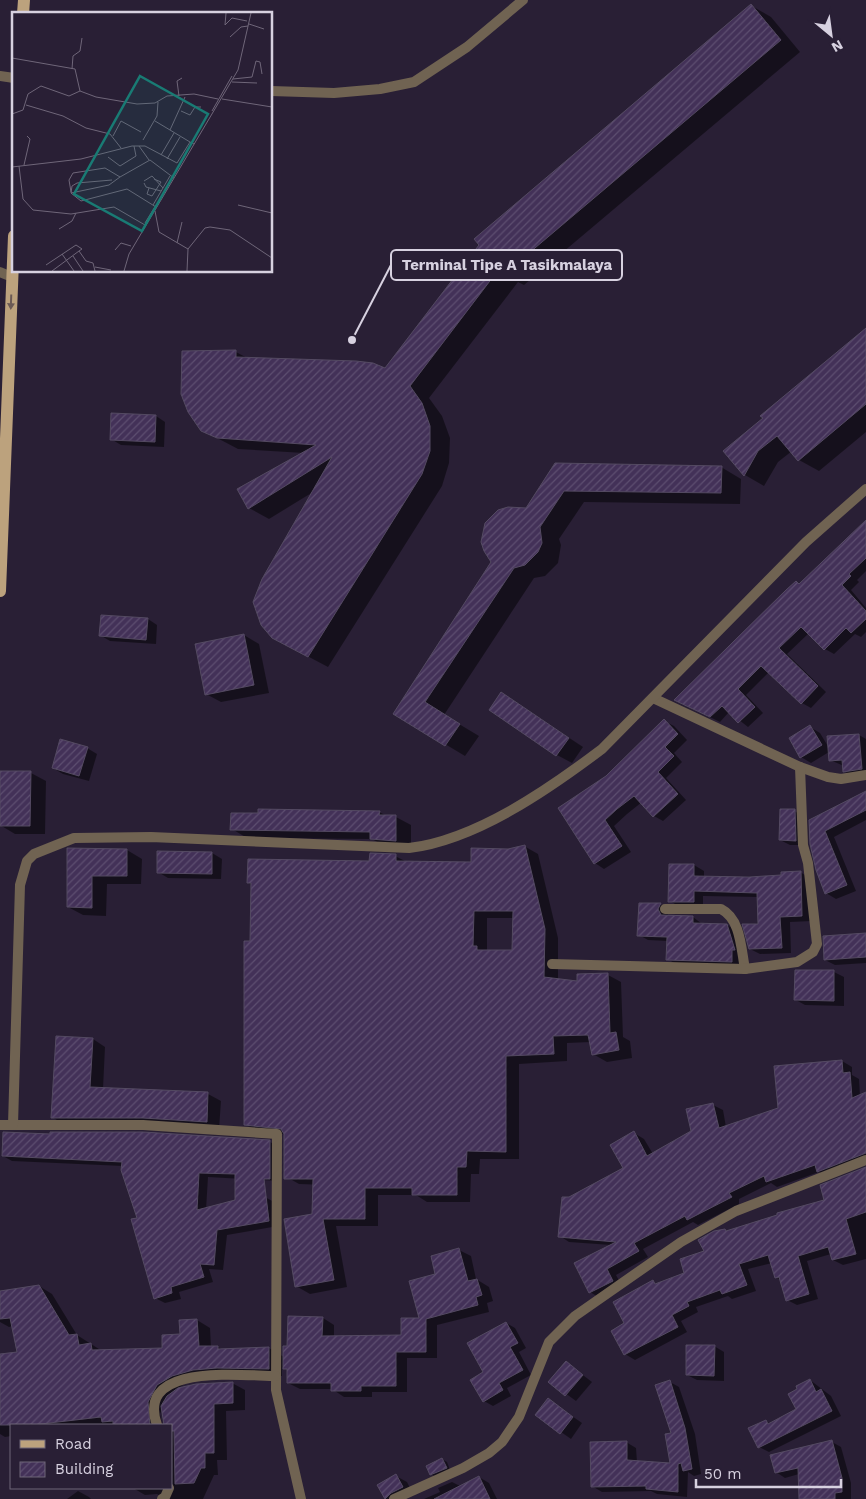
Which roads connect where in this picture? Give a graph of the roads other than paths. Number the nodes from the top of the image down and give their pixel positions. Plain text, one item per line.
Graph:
1 (523, 0) edge
2 (272, 91) edge
3 (0, 272) edge
4 (12, 272) edge
5 (12, 277) junction
6 (866, 489) edge
7 (0, 591) edge
8 (652, 698) junction
9 (800, 767) junction
10 (866, 775) edge
11 (665, 909) dead end
12 (552, 964) dead end
13 (745, 969) junction
14 (13, 1125) junction
15 (0, 1126) edge
16 (866, 1160) edge
17 (276, 1376) junction
18 (157, 1424) edge
19 (301, 1499) edge
20 (394, 1499) edge

1 - 2 street
3 - 5 street
4 - 5 main road
5 -> 7 main road
6 - 8 street
8 - 9 street
8 - 14 street
9 - 10 street
9 - 13 street
11 - 13 street
12 - 13 street
14 - 15 street
14 - 17 street
16 - 20 street
17 - 18 street
17 - 19 street

